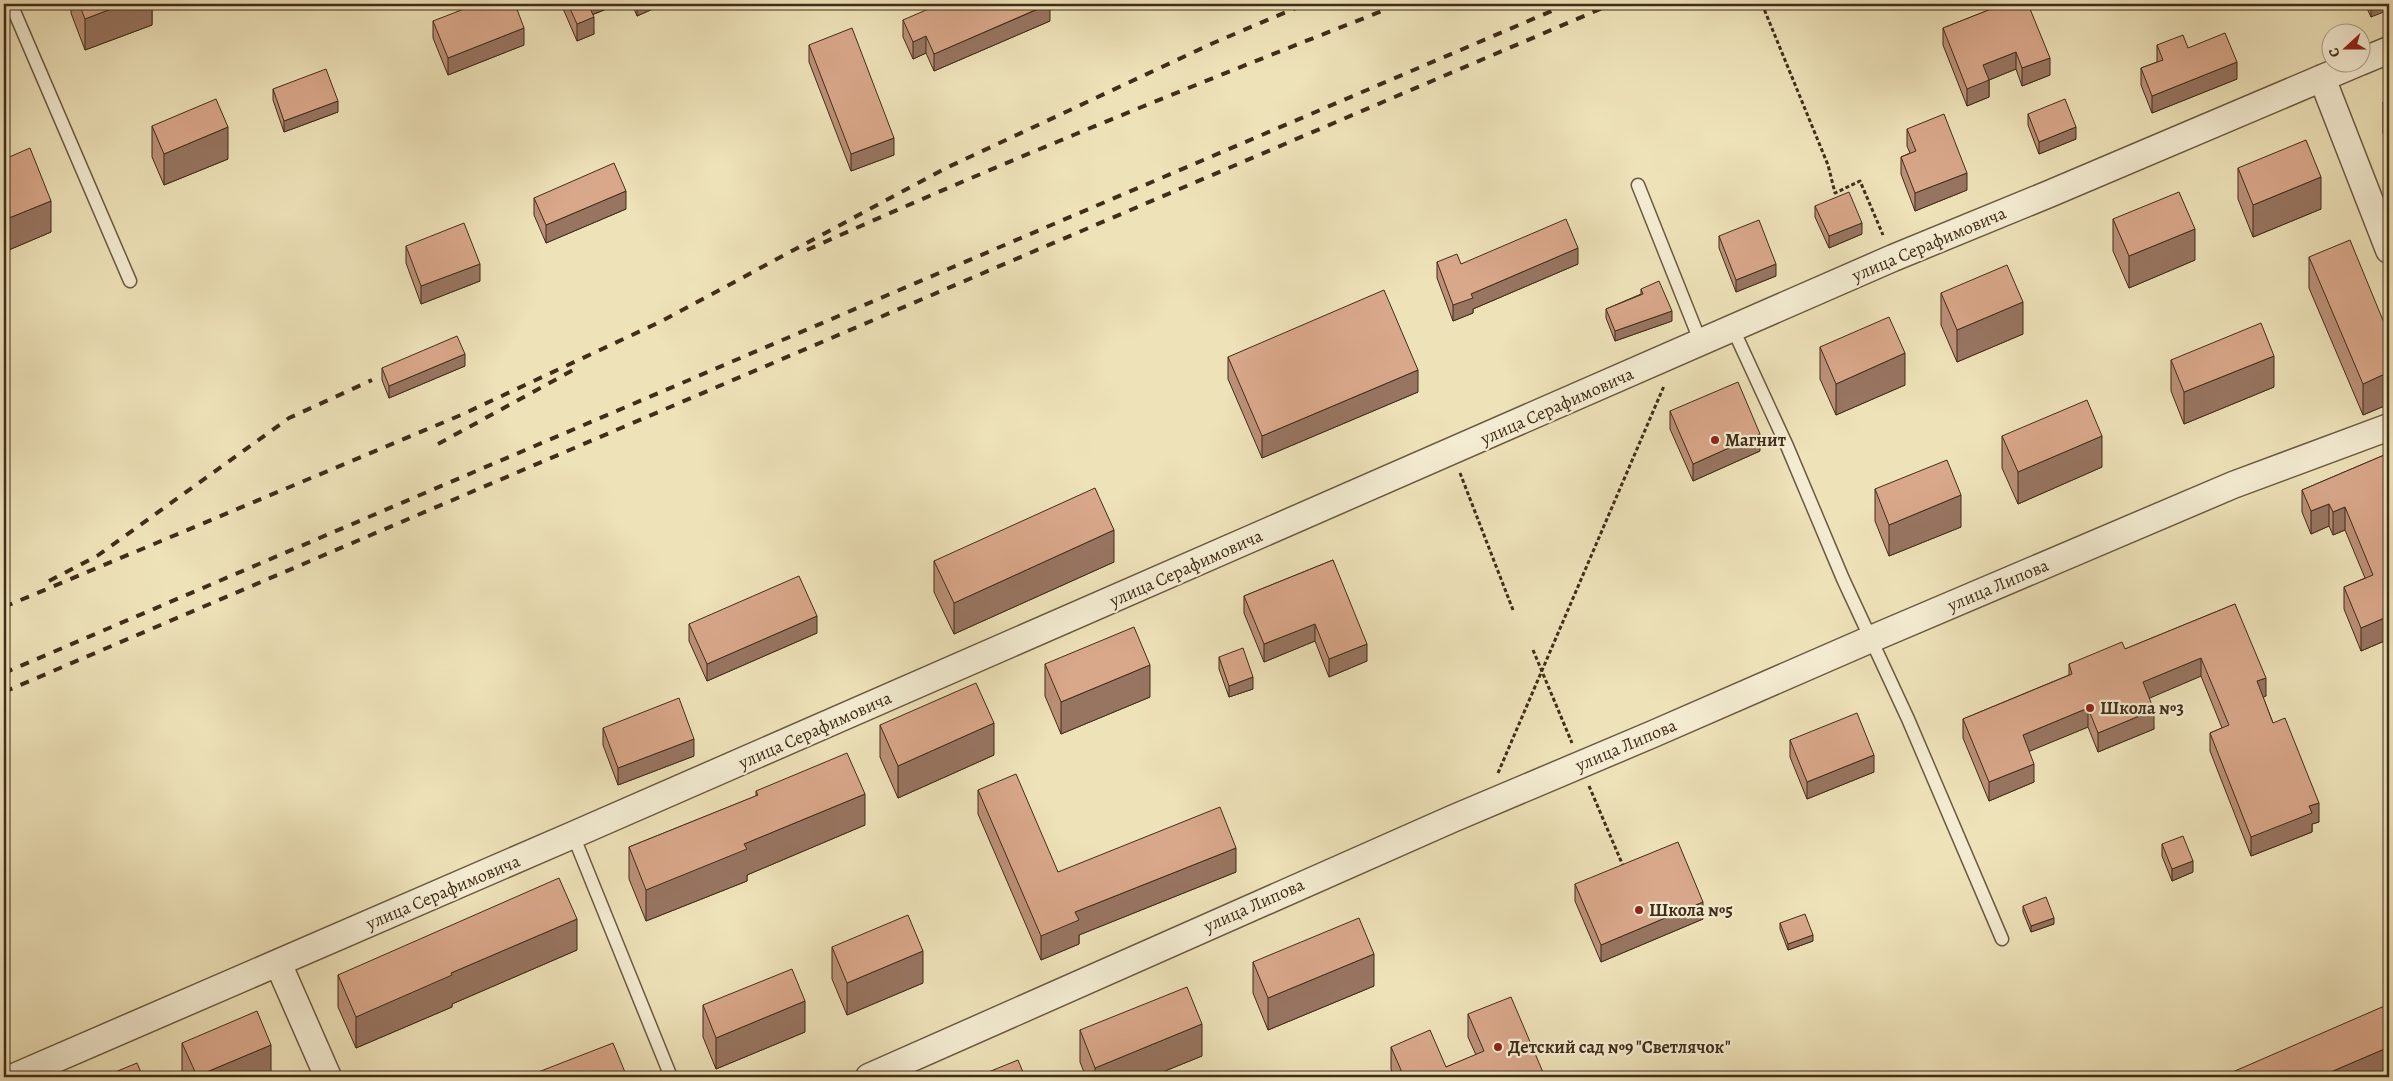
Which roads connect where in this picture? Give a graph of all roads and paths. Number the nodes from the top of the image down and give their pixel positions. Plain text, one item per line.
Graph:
1 (11, 4) edge
2 (1762, 4) edge
3 (2389, 50) edge
4 (2370, 58) edge
5 (2336, 72) edge
6 (2322, 78) junction
7 (1638, 185) dead end
8 (2389, 250) edge
9 (1893, 258) junction
10 (130, 281) dead end
11 (1733, 329) junction
12 (1701, 343) junction
13 (1664, 386) dead end
14 (2389, 427) edge
15 (1459, 471) dead end
16 (1513, 610) dead end
17 (1871, 639) junction
18 (1484, 805) junction
19 (573, 835) junction
20 (2002, 939) dead end
21 (278, 963) junction
22 (14, 1077) edge
23 (328, 1077) edge
24 (671, 1077) edge
25 (869, 1077) edge

1 - 10 lane
2 - 9 path
3 - 4 street, улица Серафимовича
5 - 6 street, улица Серафимовича
6 - 8 street
6 - 9 street, улица Серафимовича
7 - 12 lane
9 - 11 street, улица Серафимовича
11 - 12 street, улица Серафимовича
11 - 17 lane
12 - 19 street, улица Серафимовича
13 - 18 path
14 - 17 street, улица Липова
15 - 16 path
17 - 18 street, улица Липова
17 - 20 lane
18 - 25 street, улица Липова
19 - 21 street, улица Серафимовича
19 - 24 lane
21 - 22 street, улица Серафимовича
21 - 23 street

